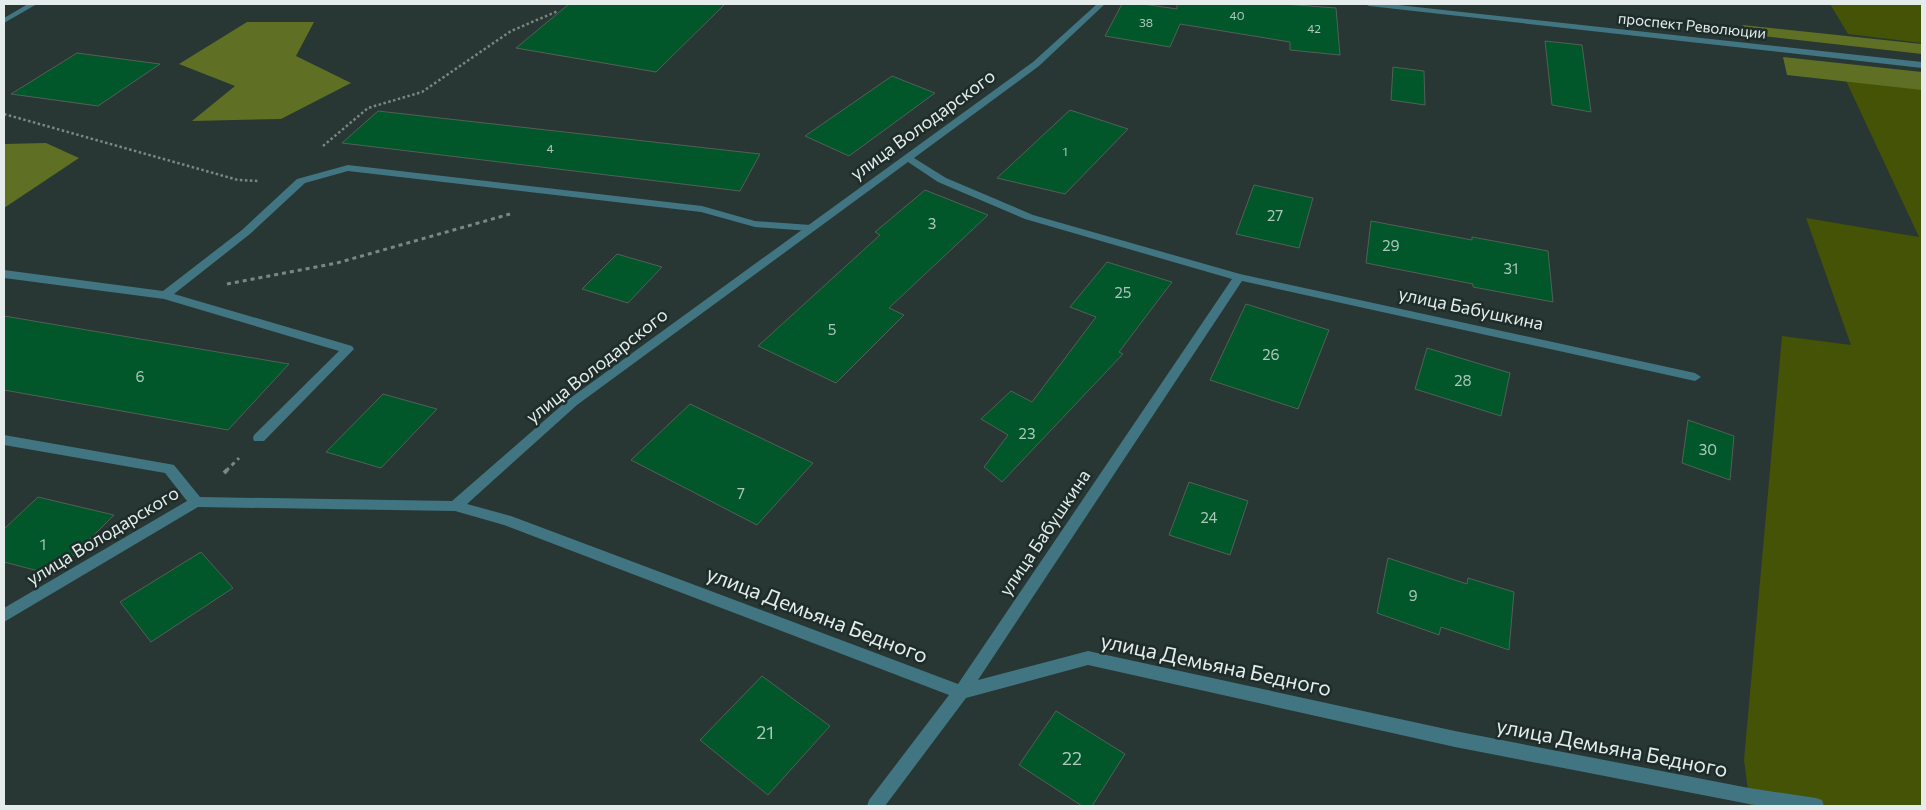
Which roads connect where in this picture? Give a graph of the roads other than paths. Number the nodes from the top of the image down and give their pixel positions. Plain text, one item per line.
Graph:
1 (34, 4) edge
2 (1101, 4) edge
3 (1368, 4) edge
4 (4, 21) edge
5 (1922, 66) edge
6 (908, 158) junction
7 (811, 228) junction
8 (4, 274) edge
9 (1239, 277) junction
10 (165, 295) junction
11 (1695, 377) dead end
12 (259, 438) road end
13 (4, 440) edge
14 (196, 502) junction
15 (455, 506) junction
16 (4, 616) edge
17 (961, 692) junction
18 (1748, 801) edge
19 (876, 806) edge
20 (1816, 806) edge

1 - 4 street
2 - 6 street, улица Володарского
3 - 5 street, проспект Революции
6 - 7 street, улица Володарского
6 - 9 street, улица Бабушкина
7 - 10 street
7 - 15 street, улица Володарского
8 - 10 street
9 - 11 street, улица Бабушкина
9 - 17 street, улица Бабушкина
10 - 12 street
13 - 14 street
14 - 15 street, улица Володарского
14 - 16 street, улица Володарского
15 - 17 street, улица Демьяна Бедного
17 - 18 street, улица Демьяна Бедного
17 - 19 street, улица Бабушкина
18 - 20 street, улица Демьяна Бедного

